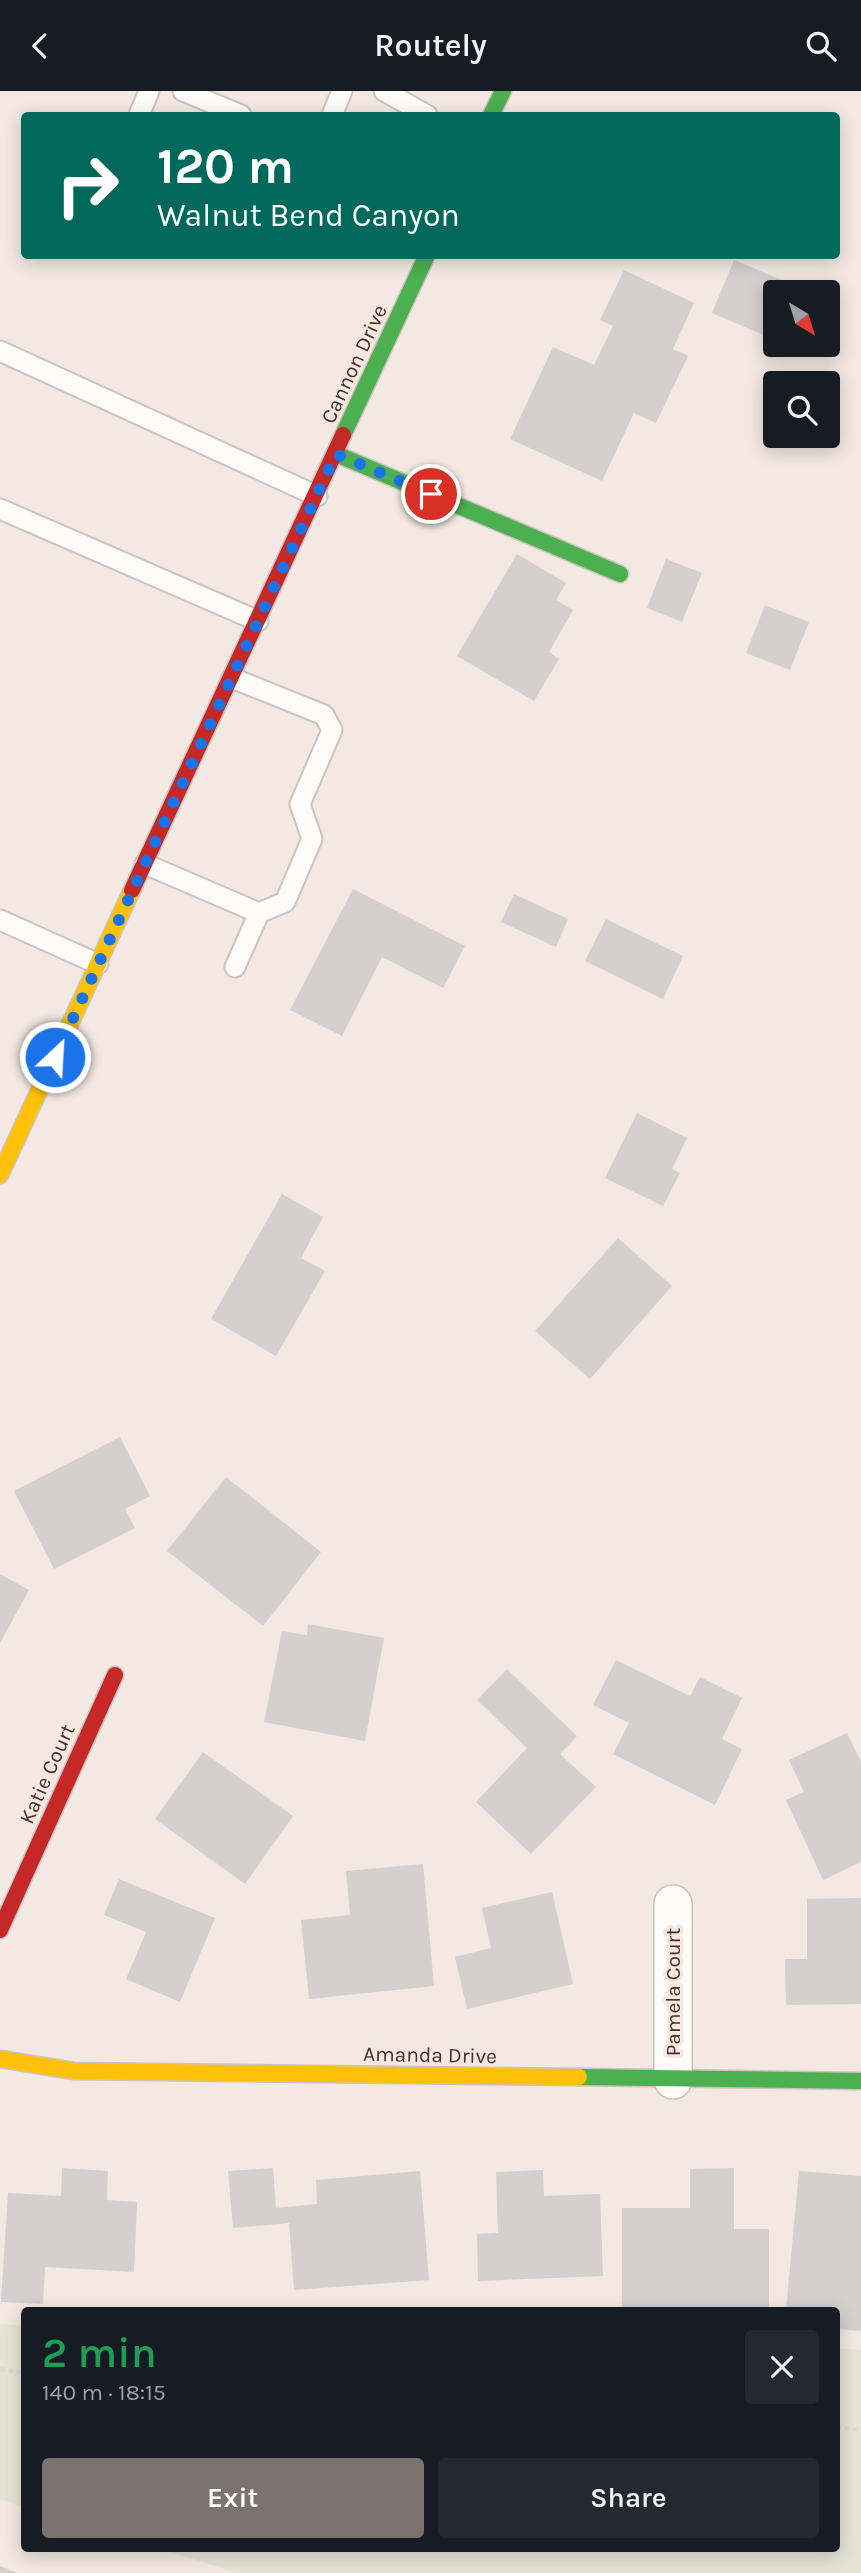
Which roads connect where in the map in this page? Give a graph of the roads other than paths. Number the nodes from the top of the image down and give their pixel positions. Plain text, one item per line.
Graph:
1 (149, 91) edge
2 (183, 91) edge
3 (342, 91) edge
4 (384, 91) edge
5 (503, 91) edge
6 (140, 112) edge
7 (234, 112) edge
8 (333, 112) edge
9 (422, 112) edge
10 (492, 112) edge
11 (425, 259) edge
12 (0, 351) edge
13 (336, 454) junction
14 (317, 496) junction
15 (0, 509) edge
16 (620, 574) dead end
17 (258, 621) junction
18 (232, 678) junction
19 (145, 864) junction
20 (259, 913) junction
21 (0, 920) edge
22 (98, 964) junction
23 (235, 967) dead end
24 (0, 1115) edge
25 (23, 1125) junction
26 (0, 1175) edge
27 (115, 1675) dead end
28 (673, 1904) dead end
29 (0, 1930) edge
30 (0, 2059) edge
31 (673, 2080) junction
32 (861, 2081) edge

1 - 6 lane
2 - 7 lane
3 - 8 lane
4 - 9 lane
5 - 10 street
11 - 13 street, Cannon Drive
12 - 14 lane
13 - 14 street, Cannon Drive
13 - 16 street
14 - 17 street, Cannon Drive
15 - 17 lane
17 - 18 street, Cannon Drive
18 - 19 street, Cannon Drive
18 - 20 lane
19 - 20 lane
19 - 22 street, Cannon Drive
20 - 23 lane
21 - 22 lane
22 - 25 street, Cannon Drive
24 - 25 lane
25 - 26 street, Cannon Drive
27 - 29 street, Katie Court
28 - 31 street, Pamela Court
30 - 31 street, Amanda Drive
31 - 32 street, Amanda Drive

